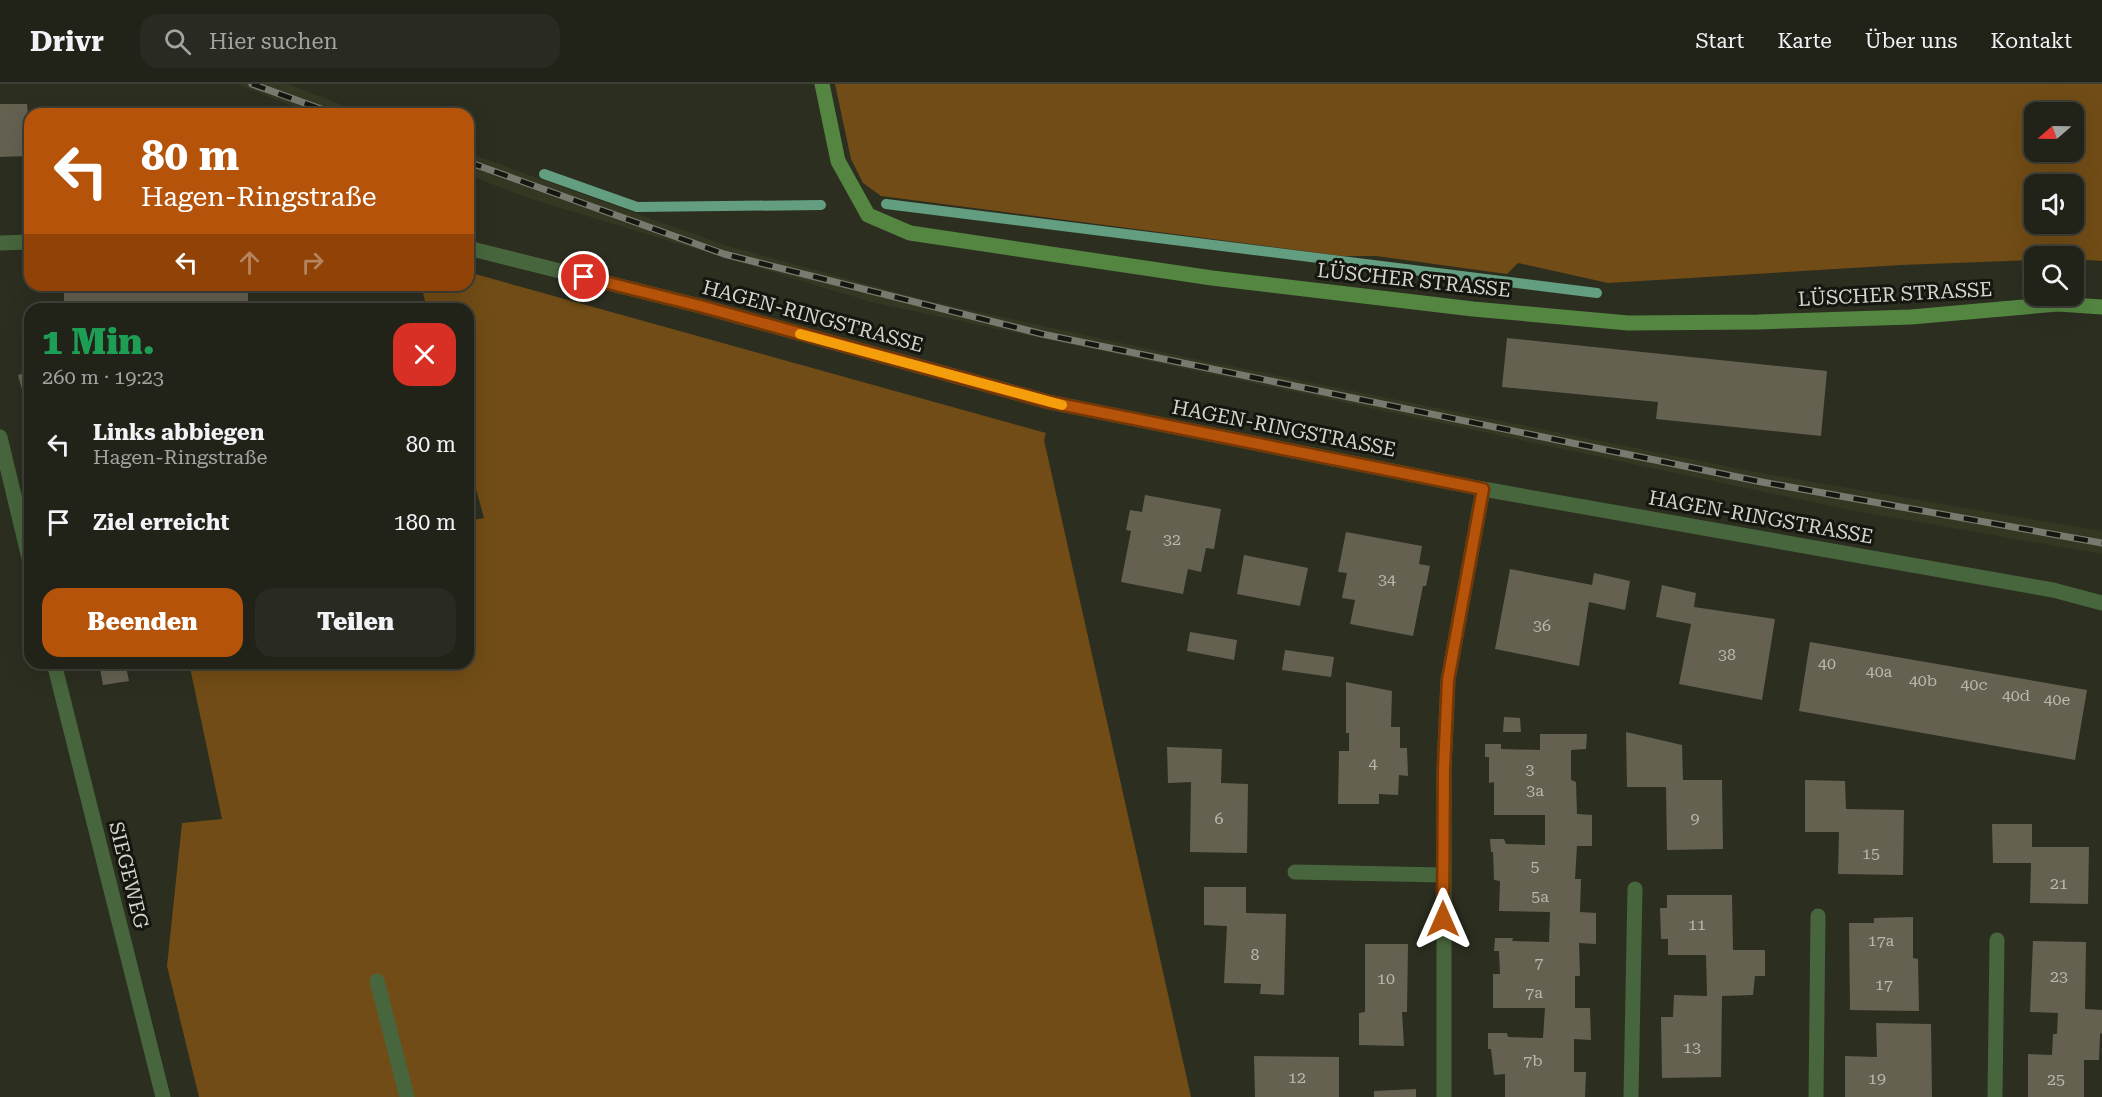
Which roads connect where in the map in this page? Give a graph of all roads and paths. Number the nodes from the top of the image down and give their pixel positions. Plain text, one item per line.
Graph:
1 (822, 84) edge
2 (24, 242) edge
3 (0, 243) edge
4 (474, 250) edge
5 (2102, 307) edge
6 (0, 437) edge
7 (1483, 489) junction
8 (24, 537) edge
9 (2102, 603) edge
10 (56, 669) edge
11 (1295, 872) dead end
12 (1443, 875) junction
13 (1635, 889) dead end
14 (1818, 916) dead end
15 (1997, 940) dead end
16 (377, 981) dead end
17 (163, 1097) edge
18 (407, 1097) edge
19 (1444, 1097) edge
20 (1631, 1097) edge
21 (1816, 1097) edge
22 (1995, 1097) edge

1 - 5 street, LÜSCHER STRASSE
2 - 3 street
4 - 7 street, HAGEN-RINGSTRASSE
6 - 8 street
7 - 9 street, HAGEN-RINGSTRASSE
7 - 12 street
10 - 17 street, SIEGEWEG
11 - 12 street
12 - 19 street
13 - 20 street
14 - 21 street
15 - 22 street
16 - 18 street

